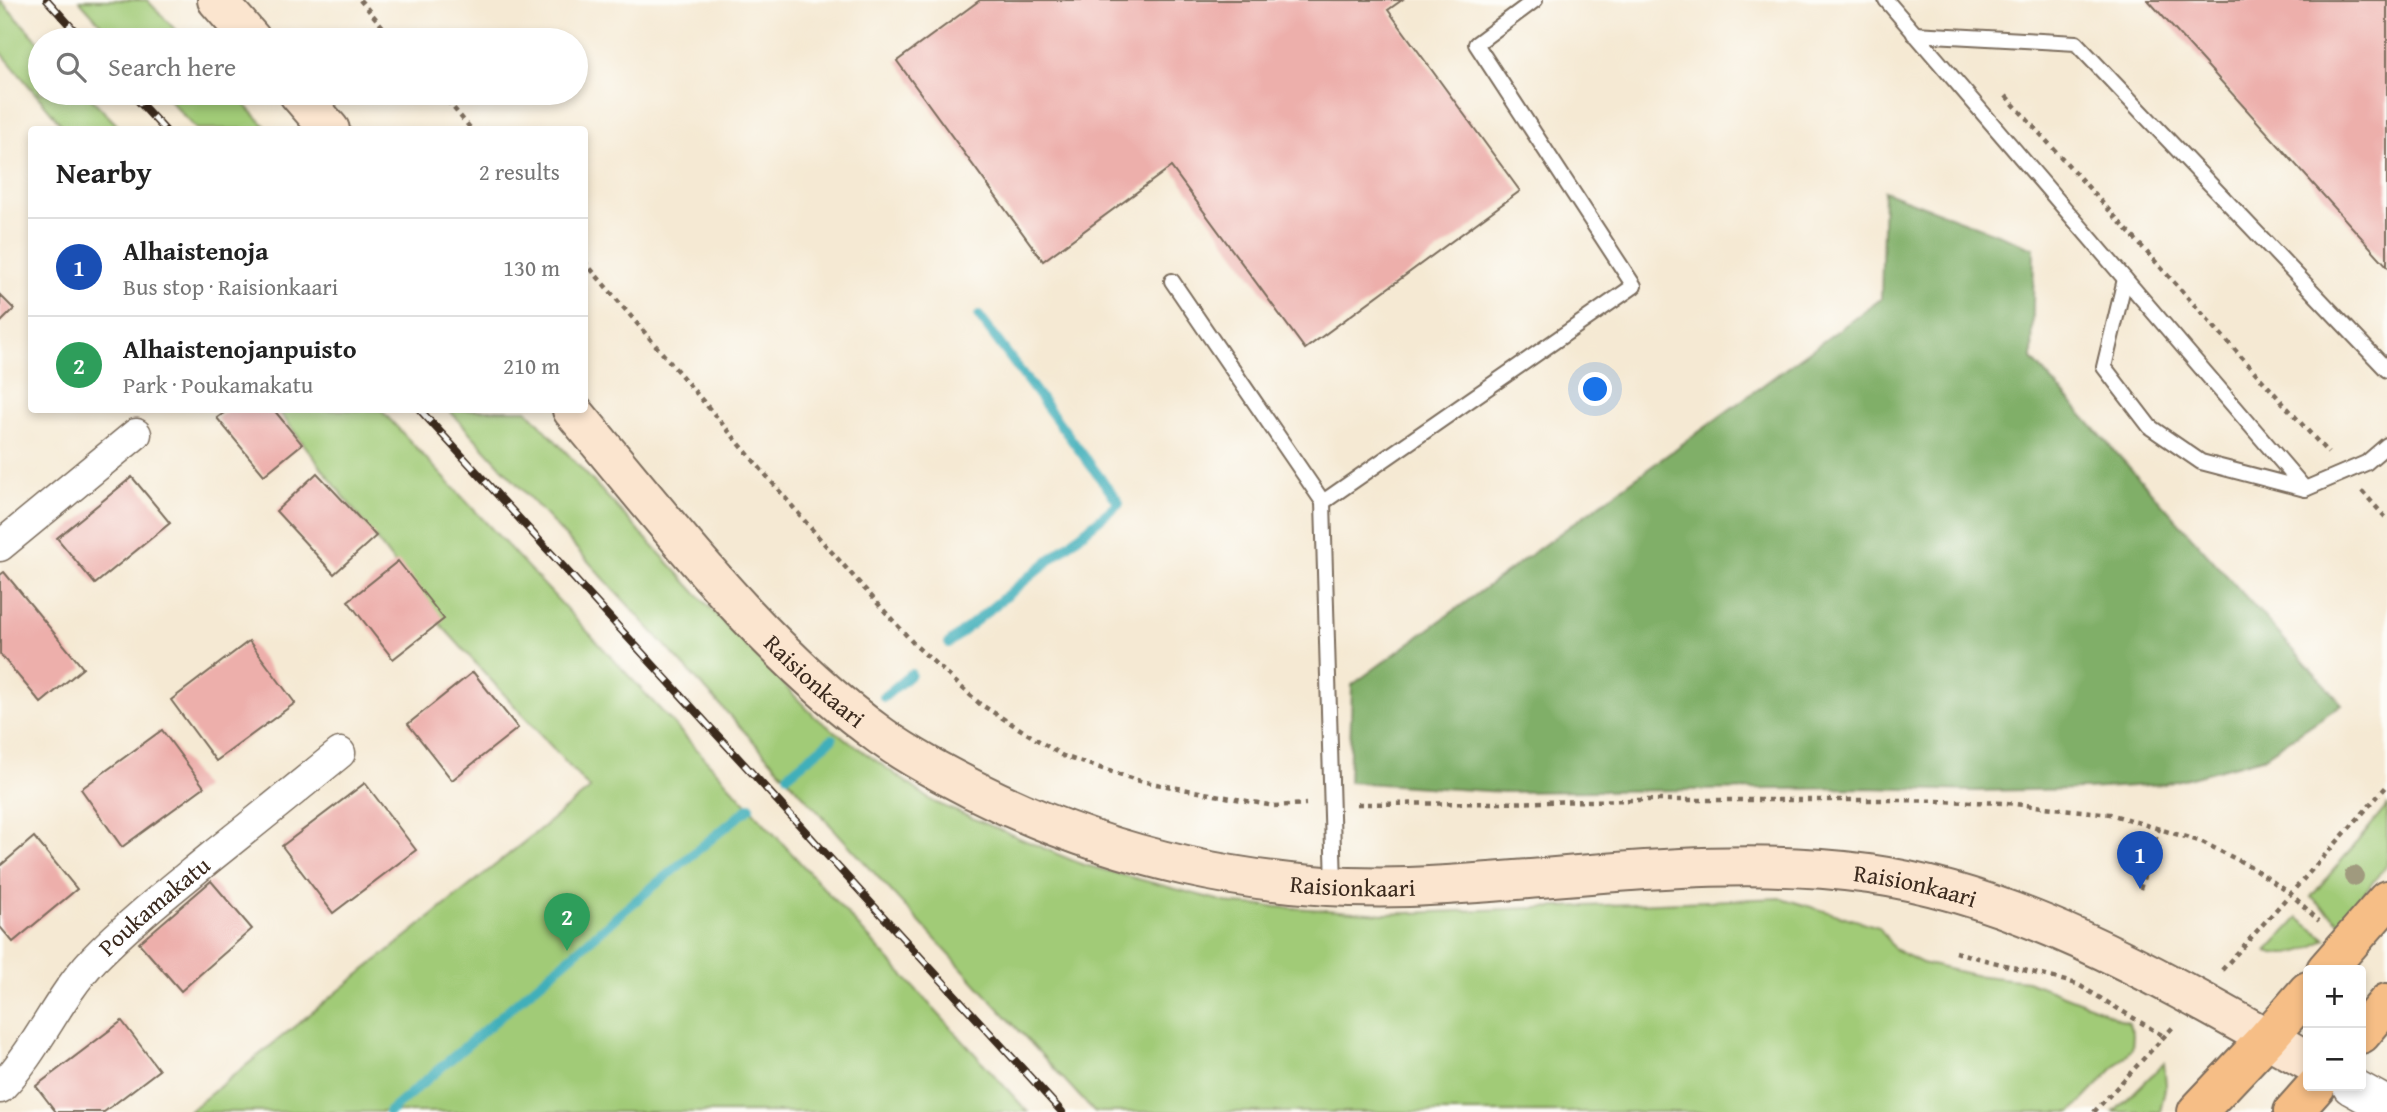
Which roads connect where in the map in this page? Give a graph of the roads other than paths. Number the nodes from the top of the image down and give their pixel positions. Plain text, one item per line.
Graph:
1 (217, 0) edge
2 (1535, 0) edge
3 (1886, 0) edge
4 (242, 28) edge
5 (1914, 34) junction
6 (308, 105) edge
7 (327, 126) edge
8 (2124, 279) junction
9 (1172, 281) dead end
10 (2387, 370) edge
11 (575, 413) edge
12 (136, 435) dead end
13 (2387, 445) edge
14 (2305, 489) junction
15 (1323, 502) junction
16 (0, 546) edge
17 (340, 753) dead end
18 (1334, 887) junction
19 (2387, 900) edge
20 (2330, 965) edge
21 (2303, 997) edge
22 (2387, 1003) edge
23 (2366, 1028) edge
24 (2267, 1038) junction
25 (2303, 1058) edge
26 (0, 1088) edge
27 (2312, 1091) edge
28 (2360, 1091) edge
29 (2387, 1106) edge
30 (2197, 1112) edge
31 (2293, 1112) edge

1 - 4 main road
2 - 15 lane
3 - 5 lane
5 - 8 lane
5 - 10 lane
6 - 7 main road
8 - 14 lane
8 - 14 lane
9 - 15 lane
11 - 18 main road, Raisionkaari
12 - 16 street
13 - 14 lane
15 - 18 lane
17 - 26 street, Poukamakatu
18 - 24 main road, Raisionkaari
19 - 20 main road
21 - 24 main road
22 - 23 main road
24 - 25 main road, Raisionkaari
24 - 30 main road
27 - 31 main road
28 - 29 street

